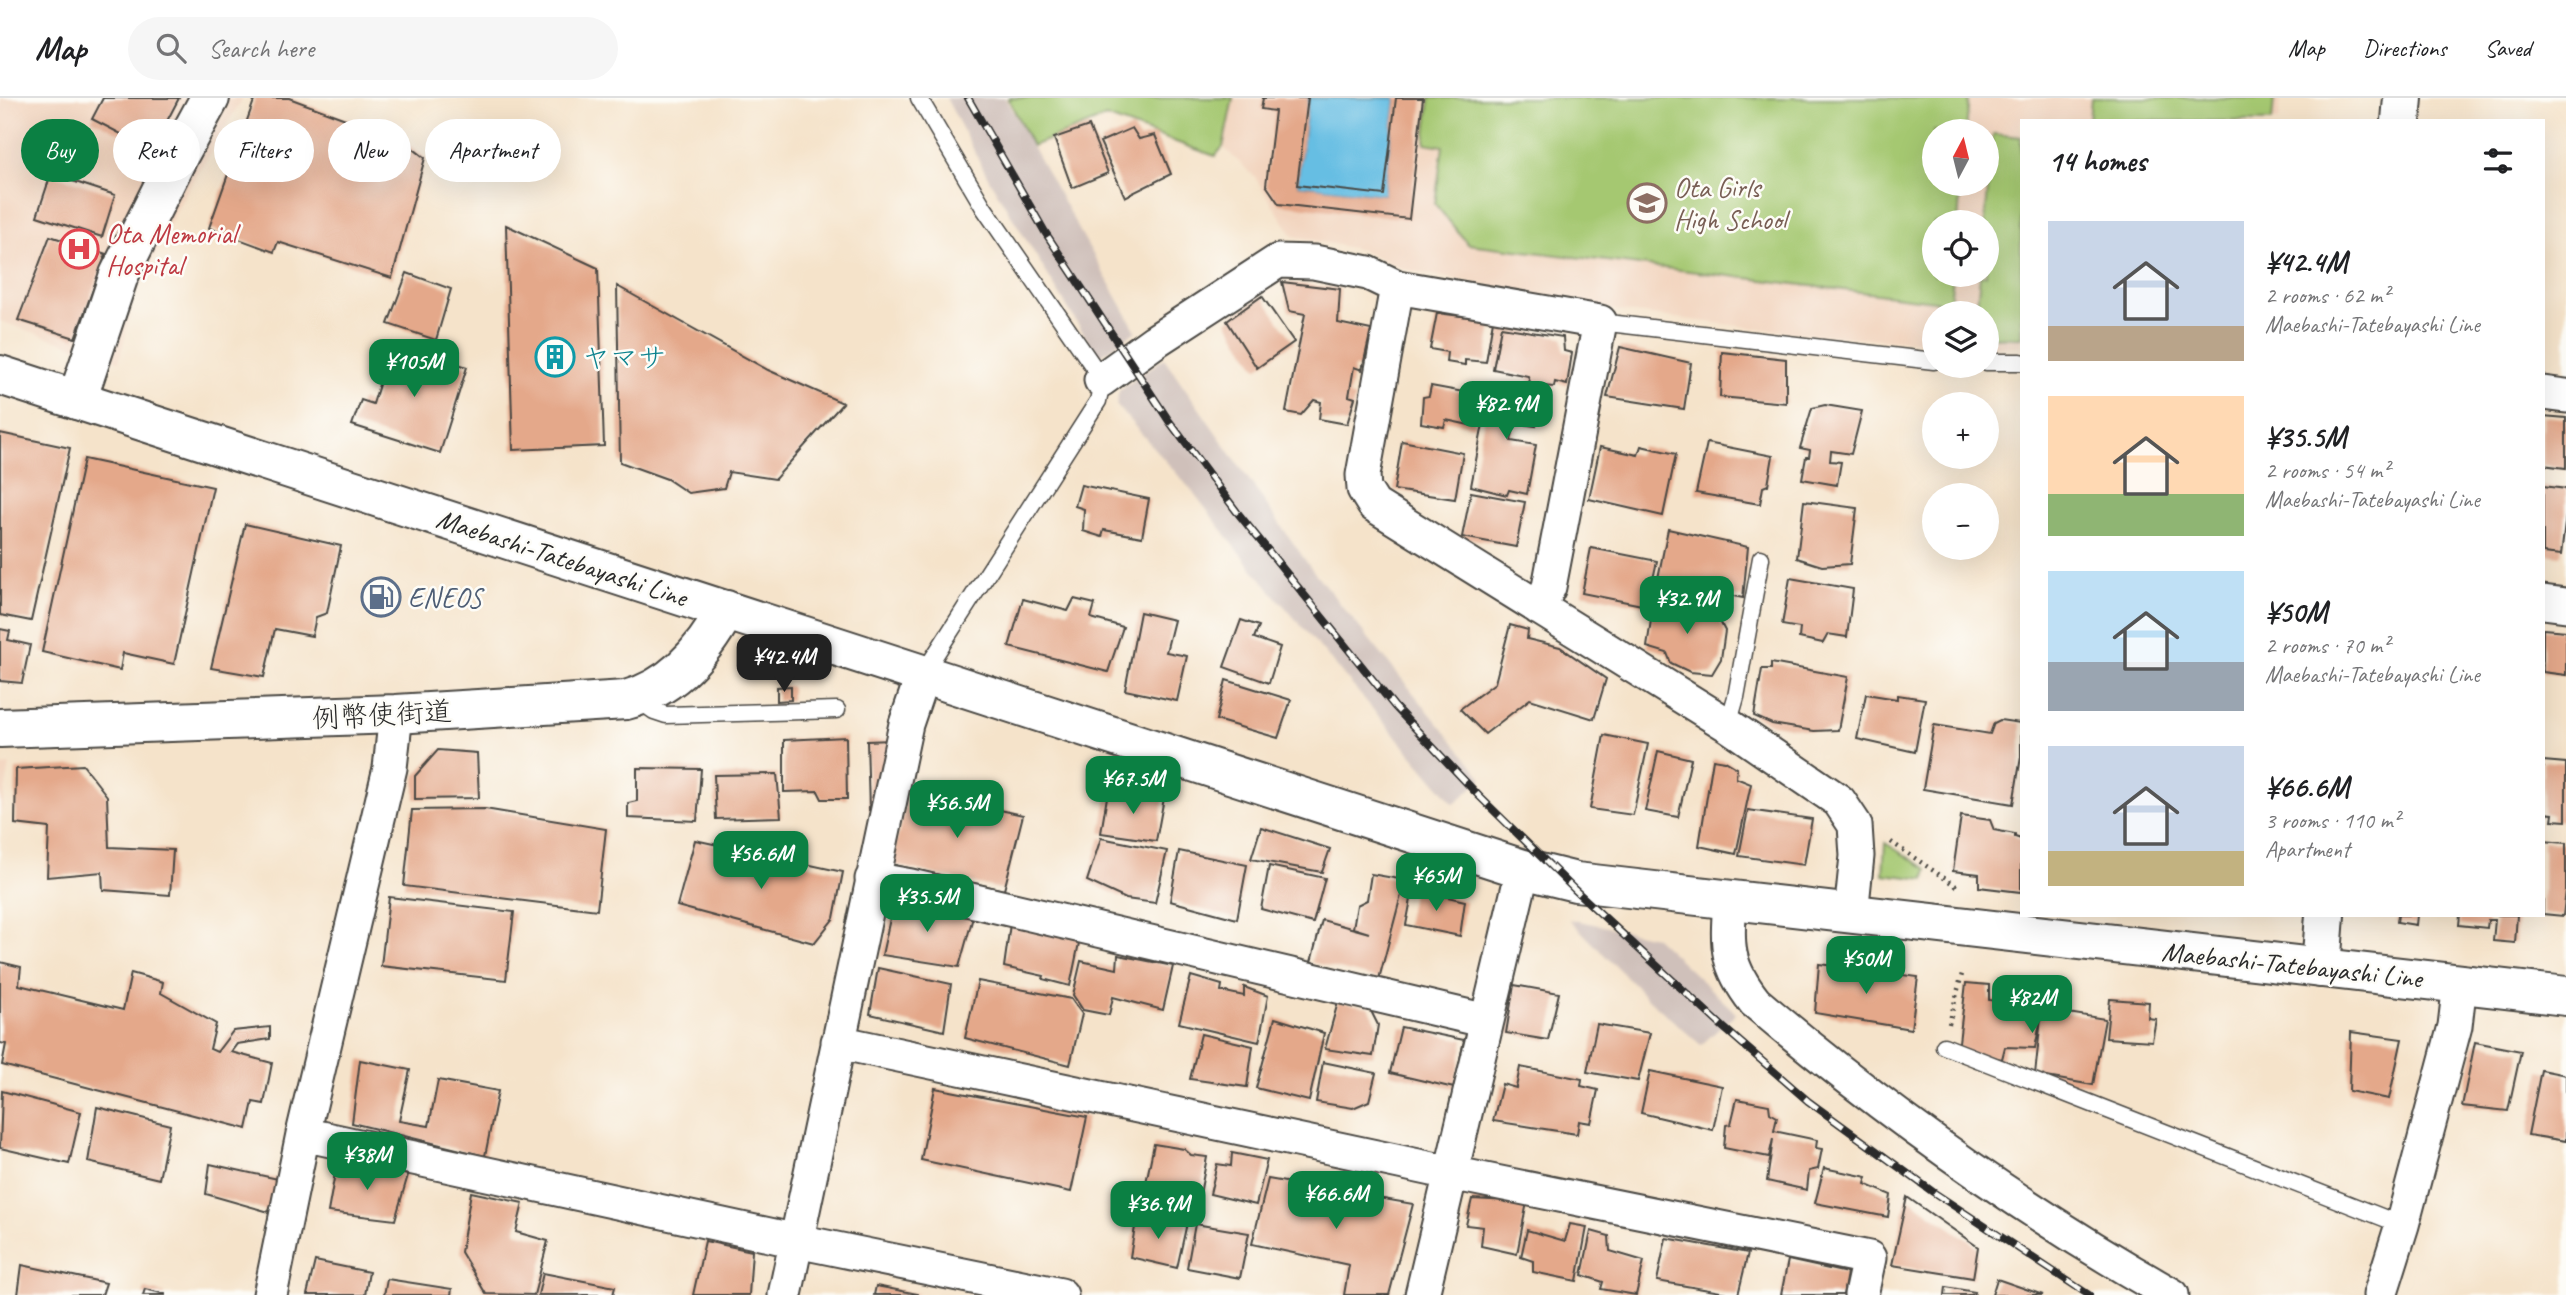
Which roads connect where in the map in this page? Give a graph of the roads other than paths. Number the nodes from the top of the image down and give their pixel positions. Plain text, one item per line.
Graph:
1 (210, 98) edge
2 (919, 98) edge
3 (2403, 98) edge
4 (2401, 119) edge
5 (1397, 287) junction
6 (1600, 322) junction
7 (1922, 360) edge
8 (1999, 362) edge
9 (2020, 362) edge
10 (0, 375) edge
11 (1101, 380) junction
12 (2545, 393) edge
13 (2566, 396) edge
14 (77, 400) junction
15 (1761, 558) dead end
16 (2545, 602) edge
17 (2566, 605) edge
18 (1538, 608) junction
19 (726, 610) junction
20 (923, 674) junction
21 (635, 697) junction
22 (837, 710) dead end
23 (396, 714) junction
24 (1728, 725) junction
25 (0, 729) edge
26 (1523, 869) junction
27 (872, 879) junction
28 (1730, 899) junction
29 (1851, 914) junction
30 (2325, 917) edge
31 (2320, 968) junction
32 (2460, 983) junction
33 (2566, 996) edge
34 (1487, 1021) junction
35 (838, 1042) junction
36 (1944, 1046) road end
37 (303, 1134) junction
38 (1451, 1173) junction
39 (2402, 1225) junction
40 (797, 1241) junction
41 (270, 1295) edge
42 (785, 1295) edge
43 (1061, 1295) edge
44 (1422, 1295) edge
45 (1861, 1295) edge
46 (2172, 1295) edge
47 (2380, 1295) edge

1 - 14 main road
2 - 11 lane
3 - 4 main road
5 - 6 street
5 - 11 street
5 - 18 street
6 - 7 lane
6 - 18 street
8 - 9 lane
10 - 14 main road, Maebashi-Tatebayashi Line
11 - 20 lane
12 - 13 street
14 - 19 main road, Maebashi-Tatebayashi Line
15 - 24 lane
16 - 17 street
18 - 24 street
19 - 20 main road, Maebashi-Tatebayashi Line
19 - 21 main road, 例幣使街道
20 - 26 main road, Maebashi-Tatebayashi Line
20 - 27 street
21 - 22 lane
21 - 23 main road, 例幣使街道
23 - 25 main road, 例幣使街道
23 - 37 street
24 - 29 street
26 - 28 main road, Maebashi-Tatebayashi Line
26 - 34 street
27 - 34 street
27 - 35 street
28 - 29 main road, Maebashi-Tatebayashi Line
28 - 46 street
29 - 31 main road, Maebashi-Tatebayashi Line
30 - 31 main road
31 - 32 main road, Maebashi-Tatebayashi Line
32 - 33 main road, Maebashi-Tatebayashi Line
32 - 39 street
34 - 38 street
35 - 38 street
35 - 40 street
36 - 39 lane
37 - 40 street
37 - 41 street
38 - 44 street
38 - 45 street
39 - 47 street
40 - 42 street
40 - 43 street

